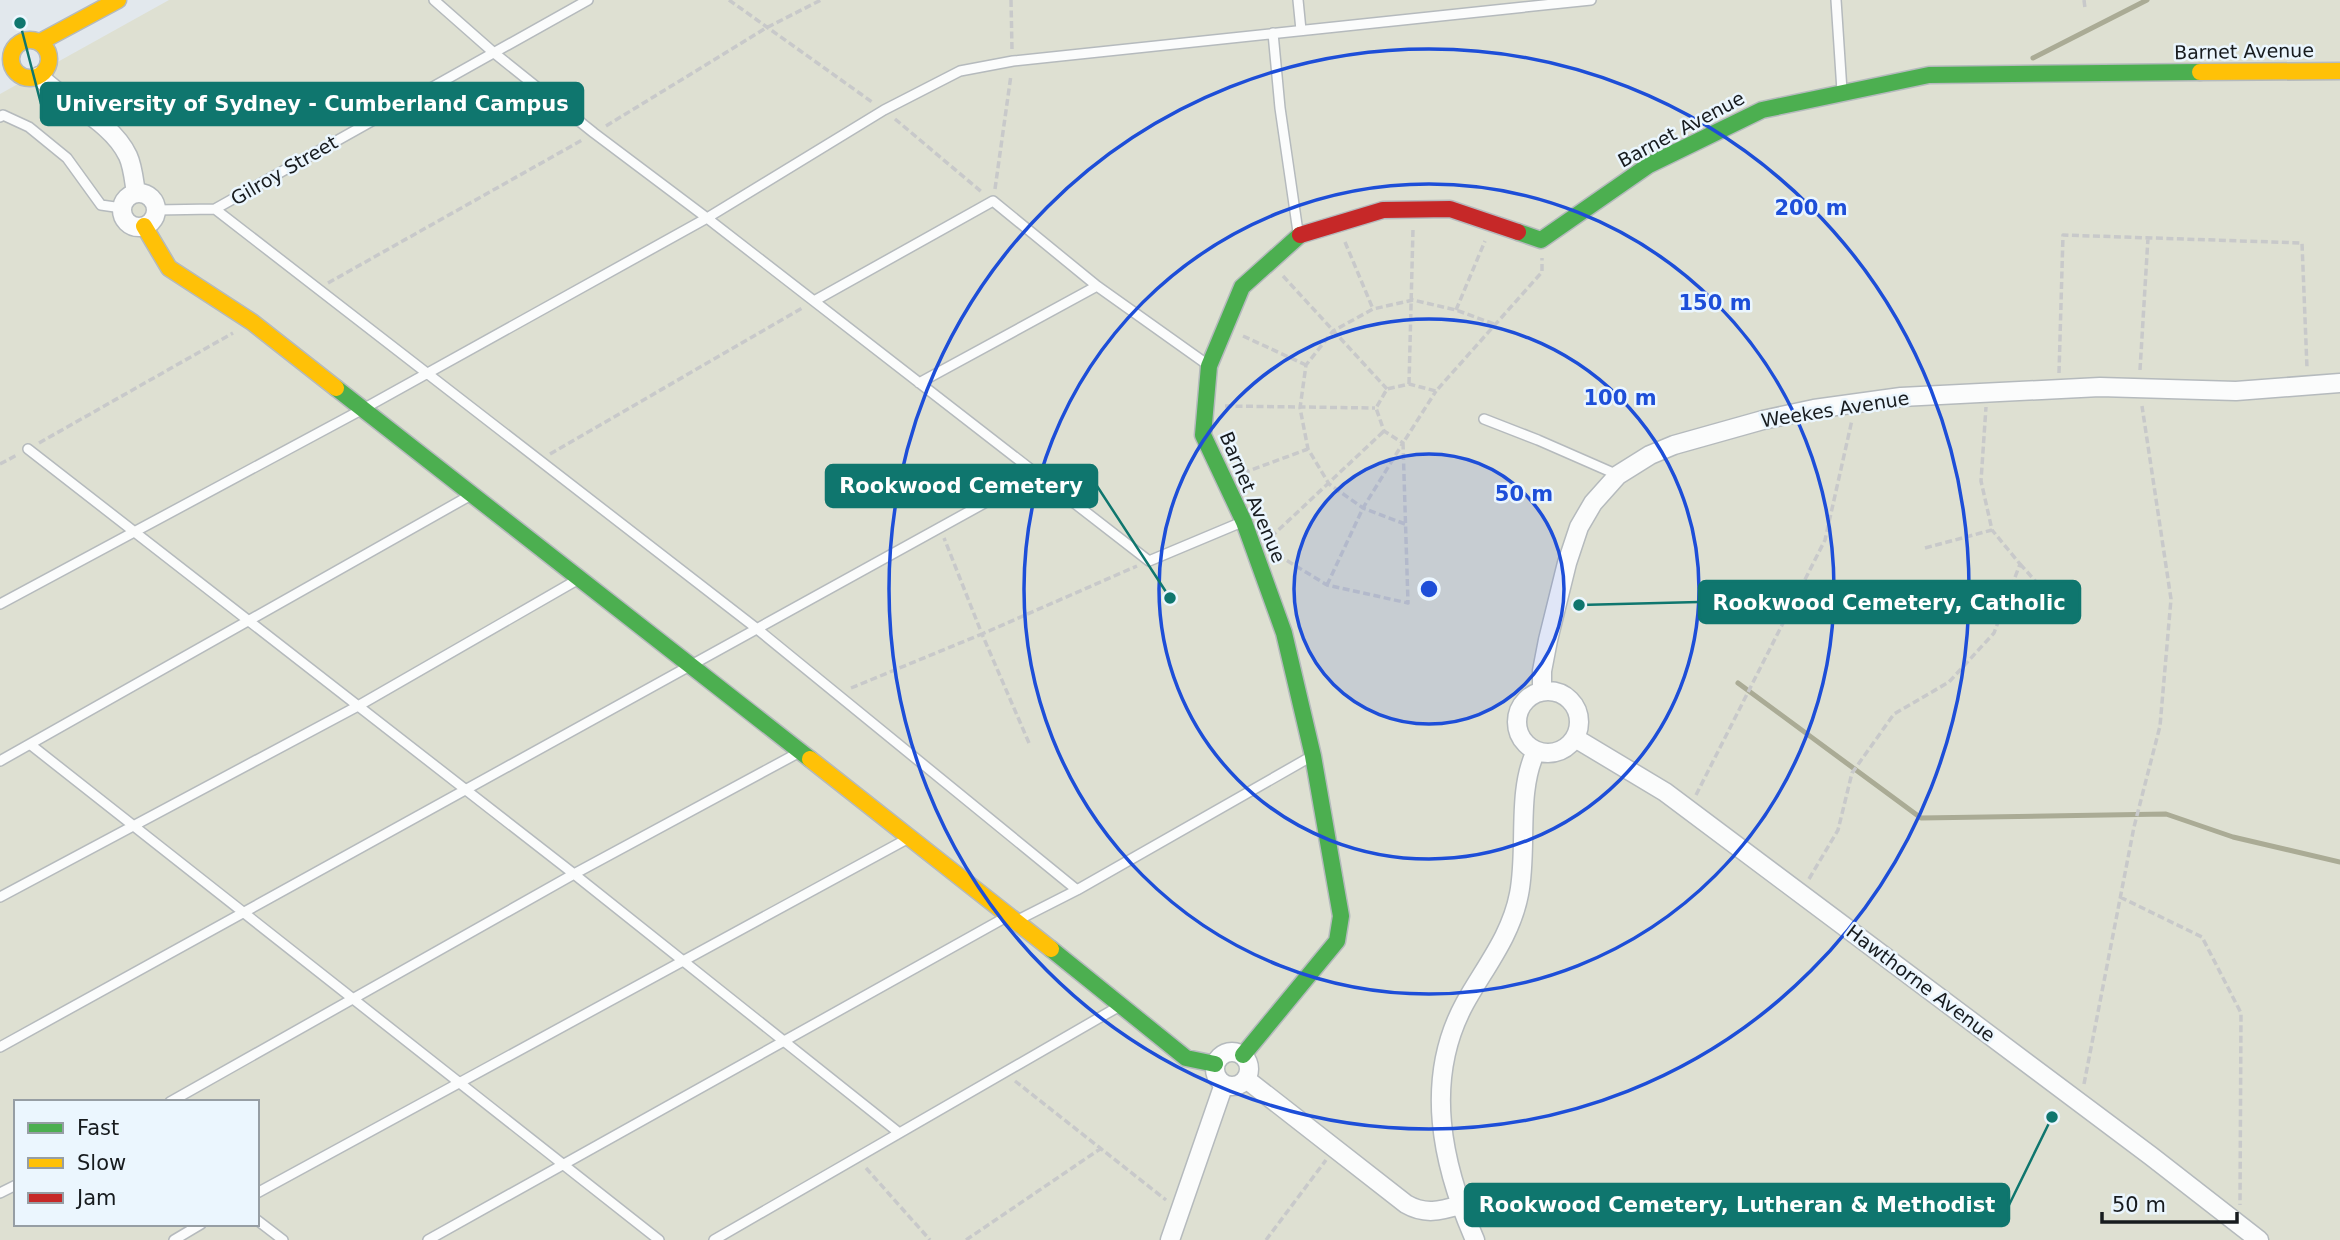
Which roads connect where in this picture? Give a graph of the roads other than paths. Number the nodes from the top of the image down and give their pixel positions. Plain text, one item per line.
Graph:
1 (118, 0) edge
2 (434, 0) edge
3 (588, 0) edge
4 (1298, 0) edge
5 (1591, 0) edge
6 (1836, 0) edge
7 (1301, 30) junction
8 (1273, 33) junction
9 (40, 42) junction
10 (493, 52) junction
11 (5, 61) edge
12 (2340, 71) edge
13 (39, 76) junction
14 (1842, 93) junction
15 (0, 117) edge
16 (136, 193) junction
17 (122, 208) junction
18 (215, 209) junction
19 (156, 210) junction
20 (707, 218) junction
21 (144, 226) junction
22 (1299, 235) junction
23 (1097, 286) junction
24 (814, 301) junction
25 (1209, 366) junction
26 (426, 374) junction
27 (919, 383) junction
28 (2340, 383) edge
29 (363, 409) junction
30 (1484, 419) dead end
31 (27, 449) road end
32 (1037, 474) junction
33 (1618, 475) junction
34 (471, 495) junction
35 (1244, 522) junction
36 (135, 532) junction
37 (579, 579) junction
38 (0, 604) edge
39 (248, 620) junction
40 (756, 628) junction
41 (689, 665) junction
42 (1542, 691) junction
43 (358, 706) junction
44 (1575, 738) junction
45 (32, 745) junction
46 (1536, 751) junction
47 (799, 752) junction
48 (1313, 756) junction
49 (0, 761) edge
50 (465, 789) junction
51 (134, 827) junction
52 (909, 838) junction
53 (574, 874) junction
54 (1077, 890) junction
55 (0, 897) edge
56 (243, 912) junction
57 (1013, 918) junction
58 (682, 961) junction
59 (351, 998) junction
60 (1119, 1006) junction
61 (785, 1042) junction
62 (0, 1047) edge
63 (1243, 1055) junction
64 (1215, 1064) junction
65 (1246, 1079) junction
66 (459, 1084) junction
67 (1224, 1084) junction
68 (173, 1100) edge
69 (898, 1132) junction
70 (562, 1163) junction
71 (259, 1192) edge
72 (1460, 1205) junction
73 (259, 1222) edge
74 (198, 1226) edge
75 (174, 1240) edge
76 (283, 1240) edge
77 (428, 1240) edge
78 (659, 1240) edge
79 (714, 1240) edge
80 (1170, 1240) edge
81 (1475, 1240) edge
82 (2259, 1240) edge

1 - 9 street
2 - 10 lane
3 - 10 lane, Gilroy Street
4 - 7 lane
5 - 7 lane
6 - 14 lane
7 - 8 lane
8 - 20 lane
8 - 22 lane
9 - 11 street
9 - 13 street
10 - 18 lane, Gilroy Street
10 - 20 lane
11 - 13 street
12 - 14 street, Barnet Avenue
13 - 16 street
14 - 22 street, Barnet Avenue
15 - 17 lane
16 - 17 street
16 - 19 street
17 - 21 street
18 - 19 lane, Gilroy Street
18 - 26 lane
19 - 21 street
20 - 24 lane
20 - 26 lane
21 - 29 street
22 - 25 street, Barnet Avenue
23 - 24 lane
23 - 25 lane
23 - 27 lane
24 - 27 lane
25 - 35 street, Barnet Avenue
26 - 29 lane
26 - 40 lane
27 - 32 lane
28 - 33 street, Weekes Avenue
29 - 34 street
29 - 36 lane
30 - 33 lane
31 - 36 lane
32 - 35 lane
32 - 40 lane
33 - 42 street, Weekes Avenue
34 - 37 street
34 - 39 lane
35 - 48 street, Barnet Avenue
36 - 38 lane
36 - 39 lane
37 - 41 street
37 - 43 lane
39 - 43 lane
39 - 45 lane
40 - 41 lane
40 - 54 lane
41 - 47 street
41 - 50 lane
42 - 44 street
42 - 46 street
43 - 50 lane
43 - 51 lane
44 - 46 street
44 - 82 street, Hawthorne Avenue
45 - 49 lane
45 - 51 lane
46 - 72 street
47 - 52 street
47 - 53 lane
48 - 54 lane
48 - 63 street, Barnet Avenue
50 - 53 lane
50 - 56 lane
51 - 55 lane
51 - 56 lane
52 - 57 street
52 - 58 lane
53 - 58 lane
53 - 59 lane
54 - 57 lane
56 - 59 lane
56 - 62 lane
57 - 60 street
57 - 61 lane
58 - 61 lane
58 - 66 lane
59 - 66 lane
59 - 68 lane
60 - 64 street
60 - 69 lane
61 - 69 lane
61 - 70 lane
63 - 64 street
63 - 65 street
64 - 67 street
65 - 67 street
65 - 72 street
66 - 70 lane
66 - 71 lane
67 - 80 street
69 - 79 lane
70 - 77 lane
70 - 78 lane
72 - 81 street
73 - 76 lane
74 - 75 lane

